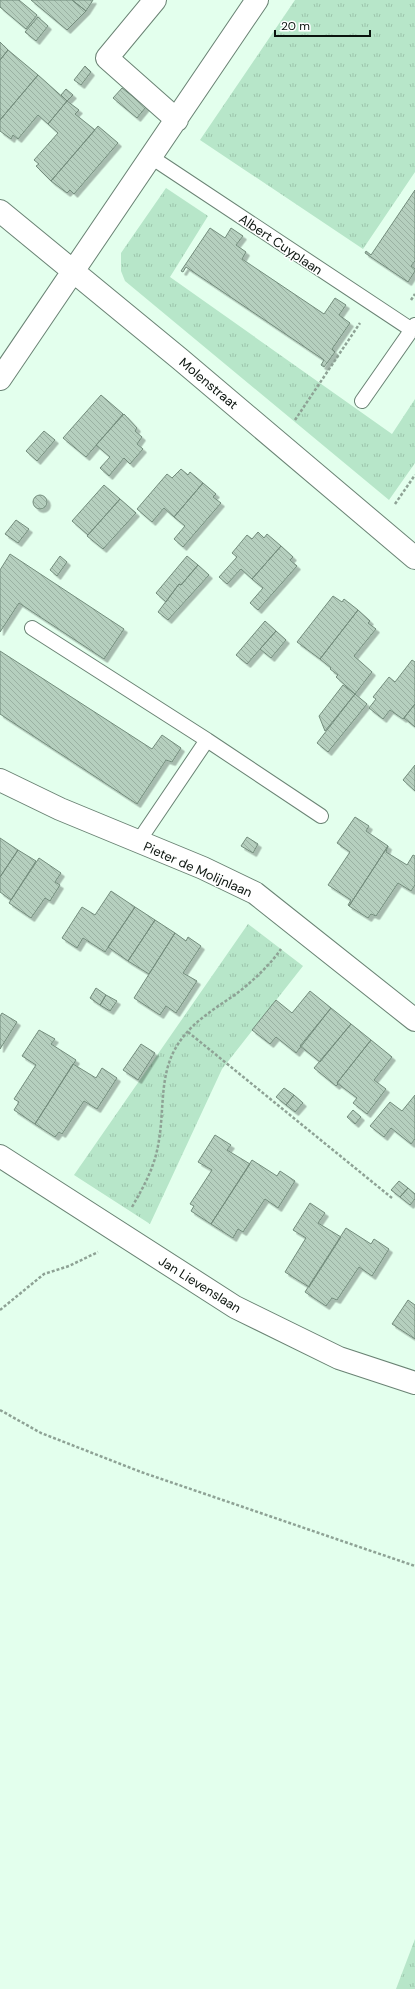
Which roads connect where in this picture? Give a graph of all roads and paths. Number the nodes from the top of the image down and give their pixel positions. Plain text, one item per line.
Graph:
1 (155, 0) edge
2 (257, 0) edge
3 (177, 120) junction
4 (151, 157) junction
5 (0, 211) edge
6 (73, 270) junction
7 (373, 304) junction
8 (413, 327) edge
9 (0, 379) edge
10 (362, 401) dead end
11 (279, 443) junction
12 (415, 475) edge
13 (379, 526) junction
14 (415, 558) edge
15 (32, 628) dead end
16 (207, 740) junction
17 (0, 780) edge
18 (321, 816) dead end
19 (138, 842) junction
20 (298, 926) junction
21 (415, 1020) edge
22 (188, 1032) junction
23 (0, 1156) edge
24 (392, 1198) dead end
25 (118, 1232) junction
26 (0, 1310) edge
27 (415, 1383) edge
28 (0, 1410) edge
29 (415, 1566) edge

1 - 3 street
2 - 3 street
3 - 4 street
4 - 6 street
4 - 7 lane, Albert Cuyplaan
5 - 6 street, Molenstraat
6 - 9 street
6 - 11 street, Molenstraat
7 - 8 lane, Albert Cuyplaan
7 - 11 path
8 - 10 lane
11 - 13 street, Molenstraat
12 - 13 path
13 - 14 street, Molenstraat
15 - 16 lane
16 - 18 lane
16 - 19 lane
17 - 19 street, Pieter de Molijnlaan
19 - 20 street, Pieter de Molijnlaan
20 - 21 street, Pieter de Molijnlaan
20 - 22 path
22 - 24 path
22 - 25 path
23 - 25 street, Jan Lievenslaan
25 - 26 path
25 - 27 street, Jan Lievenslaan
28 - 29 path

